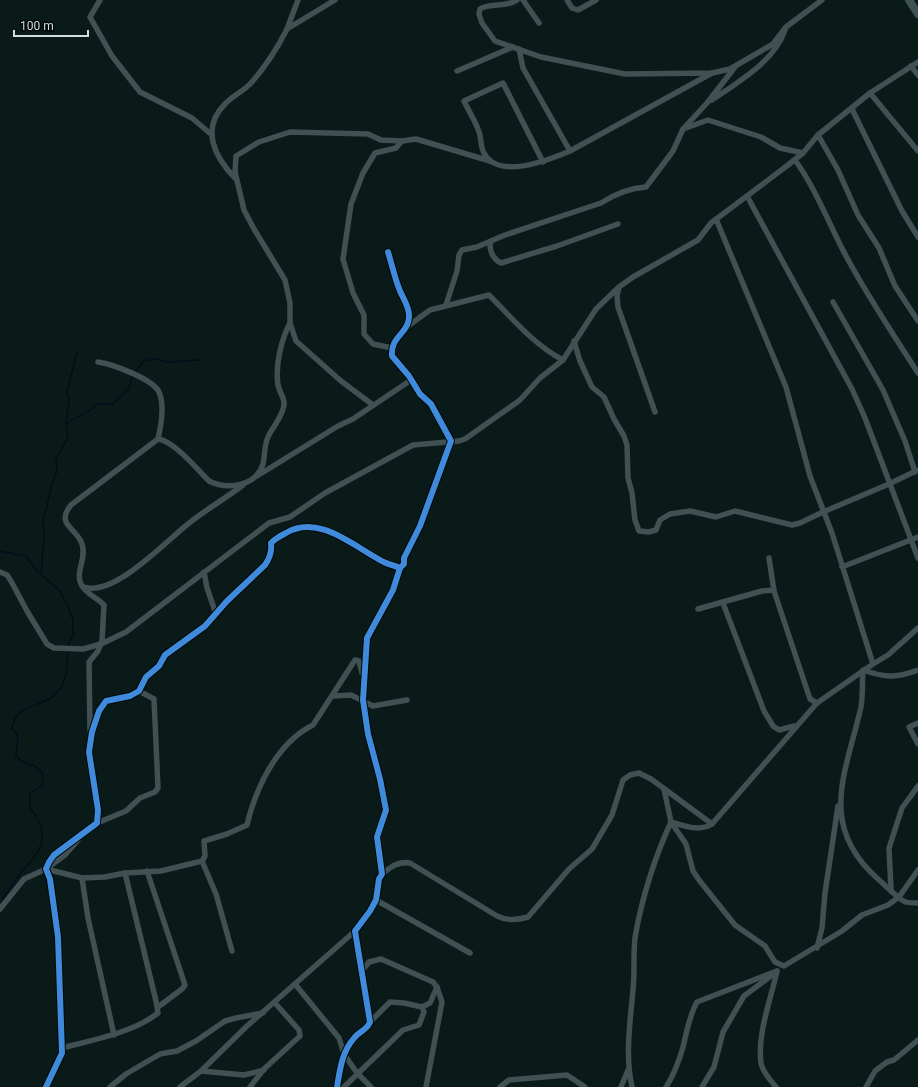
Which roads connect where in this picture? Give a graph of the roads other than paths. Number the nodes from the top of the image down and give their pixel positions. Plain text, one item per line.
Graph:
1 (100, 0) edge
2 (298, 0) edge
3 (335, 0) edge
4 (517, 0) edge
5 (523, 0) edge
6 (567, 0) edge
7 (596, 0) edge
8 (822, 0) edge
9 (909, 0) edge
10 (918, 14) edge
11 (539, 23) dead end
12 (786, 27) junction
13 (287, 29) junction
14 (516, 48) junction
15 (918, 62) edge
16 (736, 66) junction
17 (911, 66) junction
18 (457, 71) dead end
19 (712, 73) junction
20 (918, 75) edge
21 (870, 94) junction
22 (707, 104) junction
23 (852, 109) junction
24 (683, 129) junction
25 (212, 135) junction
26 (818, 135) junction
27 (402, 141) junction
28 (570, 151) junction
29 (918, 151) edge
30 (803, 153) junction
31 (795, 160) junction
32 (490, 162) junction
33 (543, 162) junction
34 (237, 180) junction
35 (747, 196) junction
36 (716, 219) junction
37 (618, 224) dead end
38 (918, 238) edge
39 (491, 241) junction
40 (388, 252) dead end
41 (619, 287) junction
42 (833, 302) dead end
43 (446, 305) junction
44 (918, 321) edge
45 (290, 323) junction
46 (406, 328) junction
47 (574, 342) junction
48 (392, 348) junction
49 (563, 360) junction
50 (98, 362) dead end
51 (918, 373) edge
52 (411, 380) junction
53 (373, 405) junction
54 (655, 412) dead end
55 (158, 439) junction
56 (451, 441) junction
57 (917, 471) edge
58 (253, 478) junction
59 (889, 484) junction
60 (243, 485) junction
61 (823, 512) junction
62 (918, 537) edge
63 (911, 540) junction
64 (769, 558) dead end
65 (918, 558) edge
66 (842, 567) junction
67 (400, 568) junction
68 (0, 572) edge
69 (204, 572) junction
70 (81, 586) junction
71 (774, 590) junction
72 (723, 603) junction
73 (698, 609) dead end
74 (216, 614) junction
75 (918, 628) edge
76 (101, 644) junction
77 (873, 664) junction
78 (863, 670) junction
79 (918, 670) edge
80 (363, 679) junction
81 (139, 691) junction
82 (333, 696) junction
83 (363, 700) junction
84 (407, 700) dead end
85 (817, 703) junction
86 (918, 723) edge
87 (797, 724) junction
88 (92, 734) junction
89 (918, 744) edge
90 (918, 786) edge
91 (664, 788) junction
92 (840, 796) junction
93 (671, 822) junction
94 (97, 823) junction
95 (712, 824) junction
96 (202, 861) junction
97 (46, 869) junction
98 (918, 870) edge
99 (147, 871) junction
100 (125, 873) junction
101 (382, 874) junction
102 (82, 878) junction
103 (891, 890) junction
104 (899, 897) junction
105 (376, 900) junction
106 (918, 903) edge
107 (0, 910) edge
108 (355, 931) junction
109 (817, 948) junction
110 (232, 951) dead end
111 (470, 953) dead end
112 (784, 966) junction
113 (777, 971) junction
114 (361, 972) junction
115 (295, 984) junction
116 (437, 987) junction
117 (275, 1002) junction
118 (158, 1007) junction
119 (422, 1007) junction
120 (263, 1013) junction
121 (370, 1022) junction
122 (114, 1035) junction
123 (918, 1040) edge
124 (62, 1048) junction
125 (344, 1054) junction
126 (264, 1069) junction
127 (628, 1069) junction
128 (202, 1071) junction
129 (357, 1073) junction
130 (47, 1087) edge
131 (110, 1087) edge
132 (180, 1087) edge
133 (250, 1087) edge
134 (338, 1087) edge
135 (344, 1087) edge
136 (371, 1087) edge
137 (426, 1087) edge
138 (500, 1087) edge
139 (585, 1087) edge
140 (621, 1087) edge
141 (632, 1087) edge
142 (666, 1087) edge
143 (702, 1087) edge
144 (776, 1087) edge
145 (866, 1087) edge

1 - 25 street
2 - 13 street
3 - 13 street
4 - 14 street
5 - 11 street
6 - 7 street
8 - 12 street
9 - 10 main road
12 - 16 street
12 - 22 street
13 - 25 street
14 - 18 street
14 - 19 street
14 - 28 street
15 - 17 street
16 - 19 street
16 - 22 street
17 - 20 street
17 - 21 street
19 - 28 street
21 - 23 street
21 - 29 street
22 - 24 street
23 - 26 street
23 - 38 street
24 - 30 street
24 - 39 street
25 - 34 street
26 - 30 street
26 - 44 street
27 - 32 street
27 - 34 street
27 - 48 street
28 - 33 street
30 - 31 street
31 - 35 street
31 - 51 street
32 - 33 street
32 - 33 street
34 - 45 street
35 - 36 street
35 - 59 street
36 - 41 street
36 - 61 street
37 - 39 street
39 - 43 street
40 - 46 street
41 - 47 street
41 - 54 street
42 - 57 street
43 - 46 street
43 - 49 street
45 - 53 street
45 - 58 street
46 - 48 street
47 - 49 street
47 - 61 street
48 - 52 street
49 - 56 street
50 - 55 street
52 - 53 street
52 - 56 street
53 - 58 street
55 - 60 street
55 - 70 street
56 - 67 street
56 - 69 street
57 - 59 street
58 - 60 street
59 - 61 street
59 - 63 street
60 - 70 street
61 - 66 street
62 - 63 street
63 - 65 street
63 - 66 street
64 - 71 street
66 - 77 street
67 - 74 street
67 - 80 street
68 - 76 street
69 - 74 street
69 - 76 street
70 - 76 street
71 - 72 street
71 - 85 street
72 - 73 street
72 - 87 street
74 - 81 street
75 - 77 street
76 - 88 street
77 - 78 street
78 - 79 street
78 - 85 street
78 - 92 street
80 - 82 street
80 - 83 street
81 - 88 street
81 - 94 street
82 - 83 street
82 - 96 street
83 - 84 street
83 - 101 street
85 - 87 street
86 - 89 street
87 - 95 street
88 - 94 street
90 - 103 street
91 - 93 street
91 - 95 street
91 - 101 street
92 - 103 street
92 - 109 street
93 - 95 street
93 - 112 street
93 - 127 street
94 - 97 street
96 - 99 street
96 - 110 street
97 - 102 street
97 - 107 street
97 - 124 street
98 - 104 street
99 - 100 street
99 - 118 street
100 - 102 street
100 - 118 street
101 - 105 street
102 - 122 street
103 - 104 street
104 - 106 street
104 - 109 street
105 - 108 street
105 - 111 street
108 - 114 street
108 - 115 street
109 - 112 street
112 - 113 street
113 - 142 street
113 - 143 street
113 - 144 street
114 - 116 street
114 - 121 street
115 - 117 street
115 - 125 street
116 - 119 street
116 - 137 street
117 - 120 street
117 - 126 street
118 - 122 street
119 - 121 street
119 - 129 street
120 - 128 street
120 - 131 street
121 - 125 street
122 - 124 street
123 - 145 street
124 - 130 street
125 - 129 street
125 - 134 street
126 - 128 street
126 - 133 street
127 - 140 street
127 - 141 street
128 - 132 street
129 - 135 street
129 - 136 street
138 - 139 street

